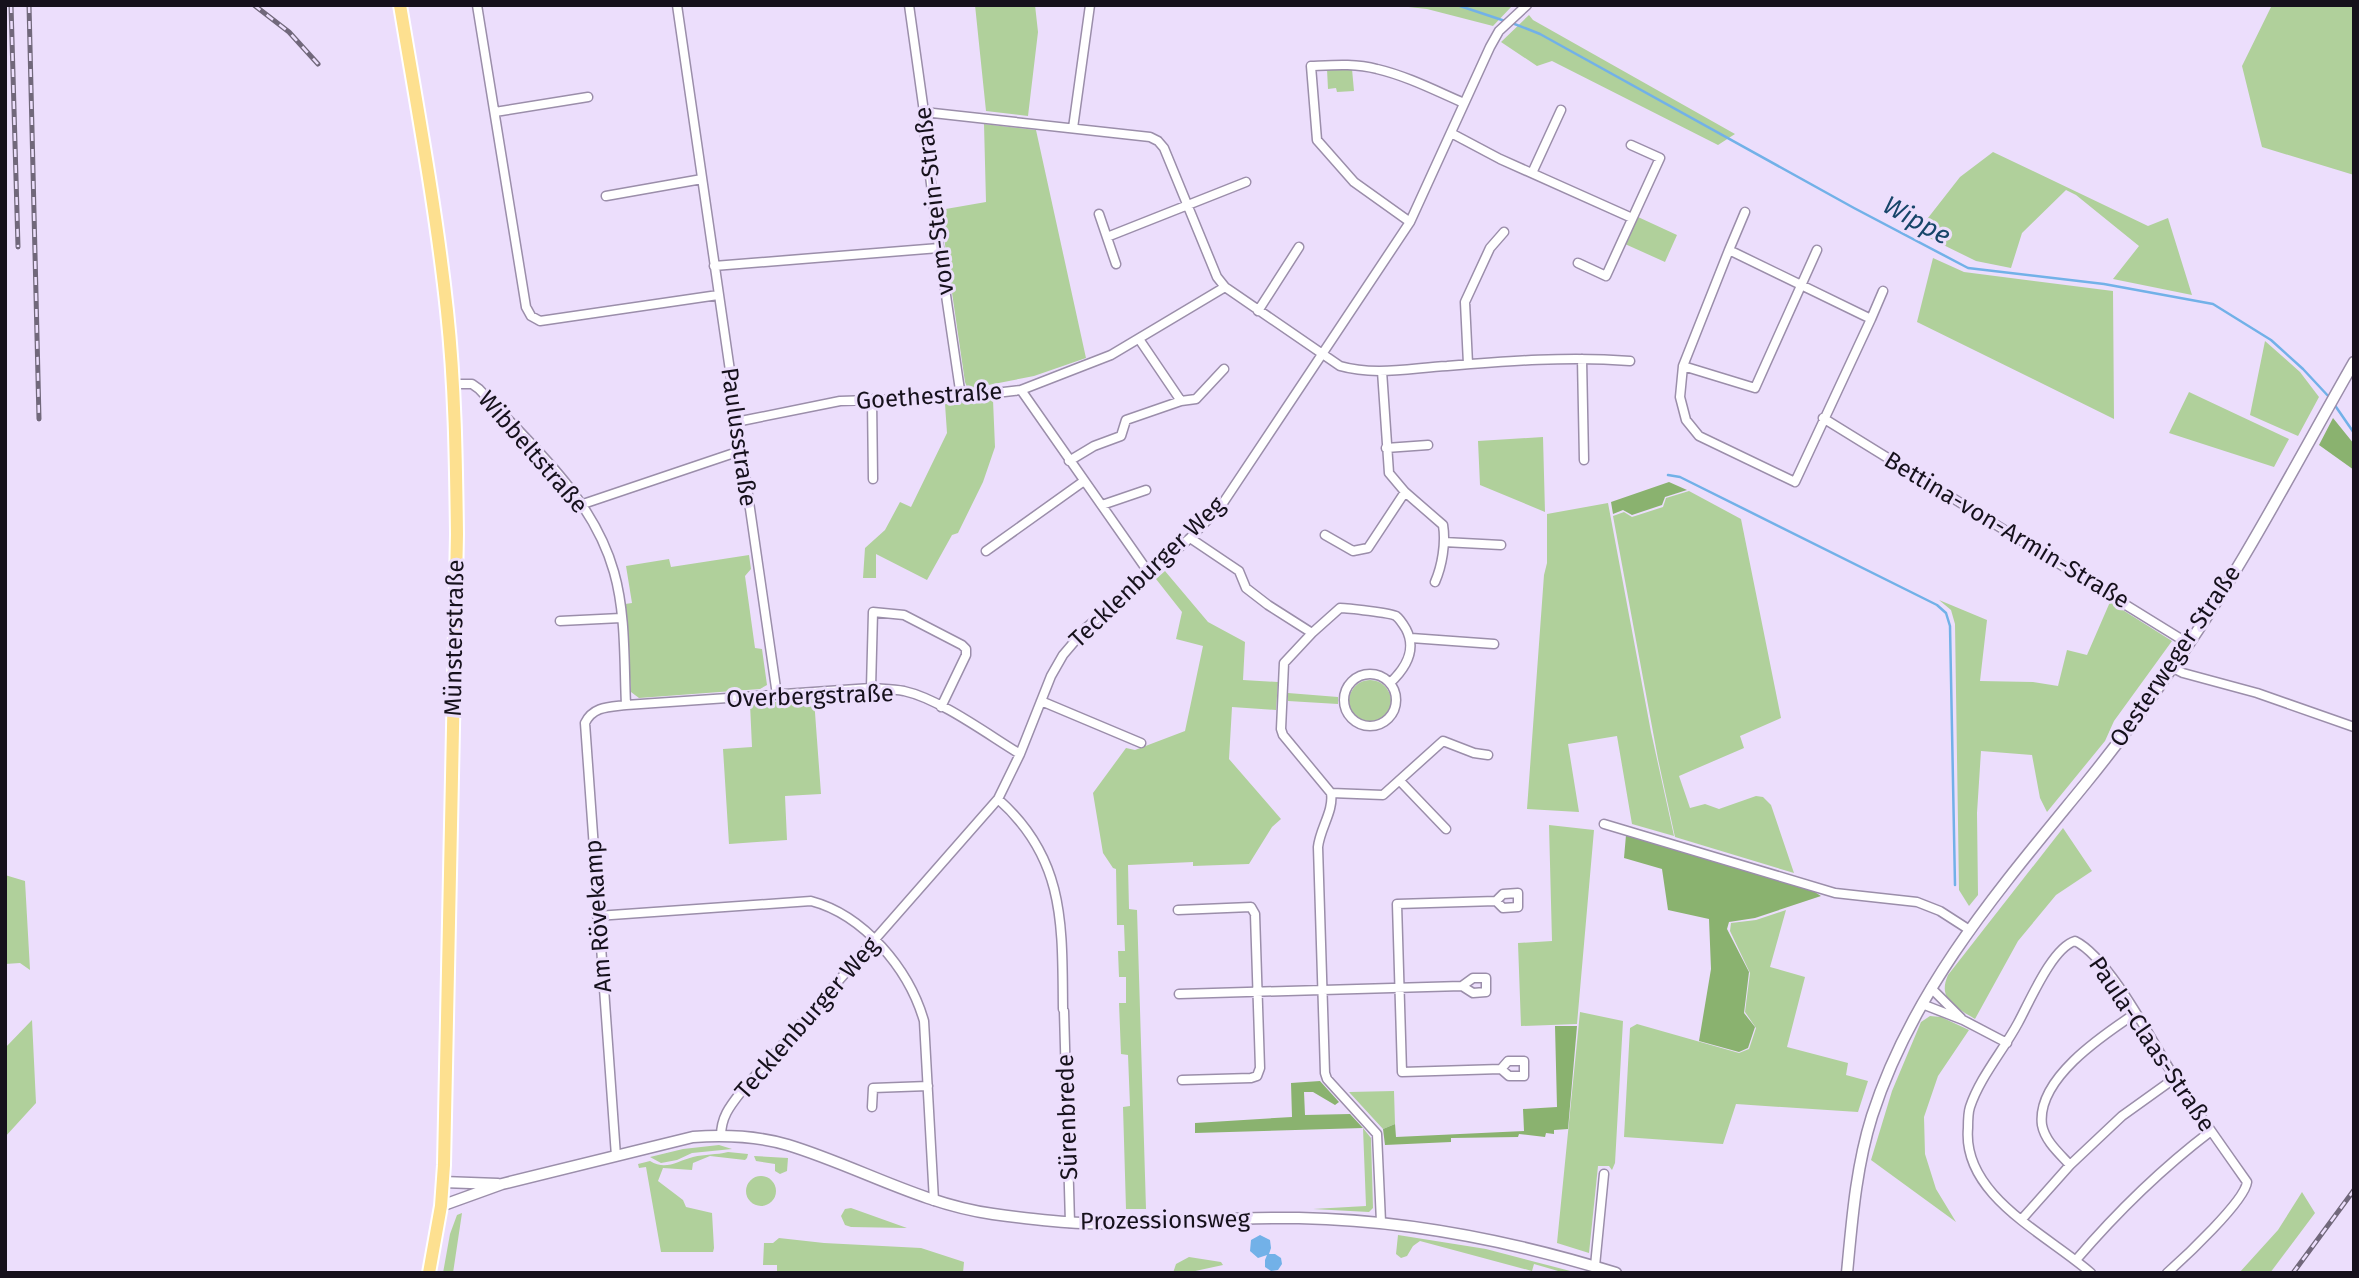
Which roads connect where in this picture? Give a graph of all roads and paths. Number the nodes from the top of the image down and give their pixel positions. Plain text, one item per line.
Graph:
1 (400, 5) edge
2 (477, 5) edge
3 (677, 5) edge
4 (909, 5) edge
5 (1090, 5) edge
6 (1523, 8) edge
7 (588, 97) dead end
8 (1464, 103) junction
9 (1561, 110) dead end
10 (924, 111) junction
11 (495, 112) junction
12 (1073, 128) junction
13 (1451, 133) junction
14 (1631, 145) dead end
15 (1532, 173) junction
16 (702, 179) junction
17 (1245, 182) dead end
18 (606, 197) dead end
19 (1188, 206) junction
20 (1745, 212) dead end
21 (1099, 214) dead end
22 (1632, 219) junction
23 (1410, 222) junction
24 (1504, 232) dead end
25 (1107, 237) junction
26 (1299, 247) dead end
27 (939, 248) junction
28 (1729, 250) junction
29 (1817, 250) dead end
30 (1578, 263) dead end
31 (1116, 264) dead end
32 (714, 266) junction
33 (1802, 284) junction
34 (1225, 287) junction
35 (1883, 291) dead end
36 (718, 296) junction
37 (1258, 311) junction
38 (1871, 319) junction
39 (1139, 339) junction
40 (1322, 355) junction
41 (1582, 359) junction
42 (1630, 361) dead end
43 (2354, 362) edge
44 (1468, 364) junction
45 (1683, 366) junction
46 (1224, 369) dead end
47 (1382, 372) junction
48 (454, 384) junction
49 (1021, 390) junction
50 (961, 397) junction
51 (872, 399) junction
52 (1181, 401) junction
53 (1823, 418) junction
54 (736, 422) junction
55 (1428, 445) dead end
56 (1386, 448) junction
57 (740, 451) junction
58 (1584, 460) dead end
59 (1069, 461) junction
60 (873, 479) dead end
61 (1084, 481) junction
62 (1146, 490) dead end
63 (1405, 492) junction
64 (583, 504) junction
65 (1102, 505) junction
66 (1325, 535) dead end
67 (1190, 538) junction
68 (1444, 542) junction
69 (1501, 545) dead end
70 (986, 551) dead end
71 (1149, 573) junction
72 (1435, 582) dead end
73 (621, 618) junction
74 (560, 621) dead end
75 (1312, 633) junction
76 (1411, 638) junction
77 (1494, 644) dead end
78 (2189, 644) junction
79 (2173, 668) junction
80 (1390, 683) junction
81 (871, 688) junction
82 (776, 695) junction
83 (1041, 701) junction
84 (626, 705) junction
85 (941, 707) junction
86 (2354, 727) edge
87 (1141, 743) dead end
88 (1020, 754) junction
89 (1488, 755) dead end
90 (1399, 781) junction
91 (1331, 793) junction
92 (998, 799) junction
93 (1604, 824) dead end
94 (1446, 829) dead end
95 (1496, 901) dead end
96 (1178, 909) dead end
97 (597, 916) junction
98 (1968, 929) junction
99 (874, 941) junction
100 (1462, 986) dead end
101 (1399, 988) junction
102 (1931, 988) junction
103 (1322, 991) junction
104 (1257, 992) junction
105 (1179, 994) dead end
106 (1922, 1004) junction
107 (2136, 1013) junction
108 (1963, 1020) junction
109 (2007, 1043) junction
110 (1501, 1069) dead end
111 (2175, 1078) junction
112 (1182, 1080) dead end
113 (928, 1086) junction
114 (872, 1107) dead end
115 (2211, 1131) junction
116 (721, 1136) junction
117 (616, 1156) junction
118 (2070, 1165) junction
119 (1604, 1174) dead end
120 (443, 1182) junction
121 (502, 1184) junction
122 (934, 1200) junction
123 (441, 1206) junction
124 (2022, 1219) junction
125 (1381, 1222) junction
126 (1070, 1223) junction
127 (2076, 1260) junction
128 (1595, 1266) junction
129 (429, 1273) edge
130 (1616, 1273) edge
131 (1847, 1273) edge
132 (2091, 1273) edge
133 (2167, 1273) edge

1 - 48 main road, Münsterstraße
2 - 11 street
3 - 16 street, Paulusstraße
4 - 10 street, vom-Stein-Straße
5 - 12 street
6 - 8 street, Tecklenburger Weg
7 - 11 street
8 - 13 street, Tecklenburger Weg
8 - 23 street
9 - 15 street
10 - 12 street
10 - 27 street, vom-Stein-Straße
11 - 36 street
12 - 19 street
13 - 15 street
13 - 23 street, Tecklenburger Weg
14 - 22 street
15 - 22 street
16 - 18 street
16 - 32 street, Paulusstraße
17 - 19 street
19 - 25 street
19 - 34 street
20 - 28 street
21 - 25 street
22 - 30 street
23 - 40 street, Tecklenburger Weg
24 - 44 street
25 - 31 street
26 - 37 street
27 - 32 street
27 - 50 street, vom-Stein-Straße
28 - 33 street
28 - 45 street
29 - 33 street
32 - 36 street, Paulusstraße
33 - 38 street
33 - 45 street
34 - 37 street
34 - 39 street, Goethestraße
35 - 38 street
36 - 54 street, Paulusstraße
37 - 40 street
38 - 53 street
39 - 49 street, Goethestraße
39 - 52 street
40 - 47 street
40 - 67 street, Tecklenburger Weg
41 - 42 street
41 - 44 street
41 - 58 street
43 - 78 street, Oesterweger Straße
44 - 47 street
45 - 53 street
46 - 52 street
47 - 56 street
48 - 64 street, Wibbeltstraße
48 - 120 main road, Münsterstraße
49 - 50 street, Goethestraße
49 - 59 street
50 - 51 street, Goethestraße
51 - 54 street, Goethestraße
51 - 60 street
52 - 59 street
53 - 78 street, Bettina-von-Armin-Straße
54 - 57 street, Paulusstraße
55 - 56 street
56 - 63 street
57 - 64 street
57 - 82 street, Paulusstraße
59 - 61 street
61 - 65 street
61 - 70 street
62 - 65 street
63 - 66 street
63 - 68 street
64 - 73 street, Wibbeltstraße
65 - 71 street
67 - 71 street, Tecklenburger Weg
67 - 75 street
68 - 69 street
68 - 72 street
71 - 83 street, Tecklenburger Weg
73 - 74 street
73 - 84 street, Wibbeltstraße
75 - 76 street
75 - 91 street
76 - 77 street
76 - 80 street
78 - 79 street, Oesterweger Straße
79 - 86 street
79 - 98 street, Oesterweger Straße
80 - 80 street
81 - 82 street, Overbergstraße
81 - 85 street, Overbergstraße
81 - 85 street
82 - 84 street, Overbergstraße
83 - 87 street
83 - 88 street, Tecklenburger Weg
84 - 97 street, Am Rövekamp
85 - 88 street, Overbergstraße
88 - 92 street, Tecklenburger Weg
89 - 90 street
90 - 91 street
90 - 94 street
91 - 103 street
92 - 99 street, Tecklenburger Weg
92 - 126 street, Sürenbrede
93 - 98 street
95 - 101 street
96 - 104 street
97 - 99 street
97 - 117 street, Am Rövekamp
98 - 102 street, Oesterweger Straße
99 - 113 street
99 - 116 street, Tecklenburger Weg
100 - 101 street
101 - 103 street
101 - 110 street
102 - 106 street, Oesterweger Straße
102 - 108 street
103 - 104 street
103 - 125 street
104 - 105 street
104 - 112 street
106 - 108 street
106 - 131 street, Oesterweger Straße
107 - 109 street, Paula-Claas-Straße
107 - 111 street, Paula-Claas-Straße
107 - 118 street
108 - 109 street
109 - 124 street
111 - 115 street, Paula-Claas-Straße
111 - 118 street
113 - 114 street
113 - 122 street
115 - 127 street
115 - 133 street, Paula-Claas-Straße
116 - 117 street
116 - 122 street, Prozessionsweg
117 - 121 street
118 - 124 street
119 - 128 street
120 - 121 street
120 - 123 main road, Münsterstraße
121 - 123 street
122 - 126 street, Prozessionsweg
123 - 129 main road, Münsterstraße
124 - 127 street
125 - 126 street, Prozessionsweg
125 - 128 street, Prozessionsweg
127 - 132 street
128 - 130 street, Prozessionsweg

